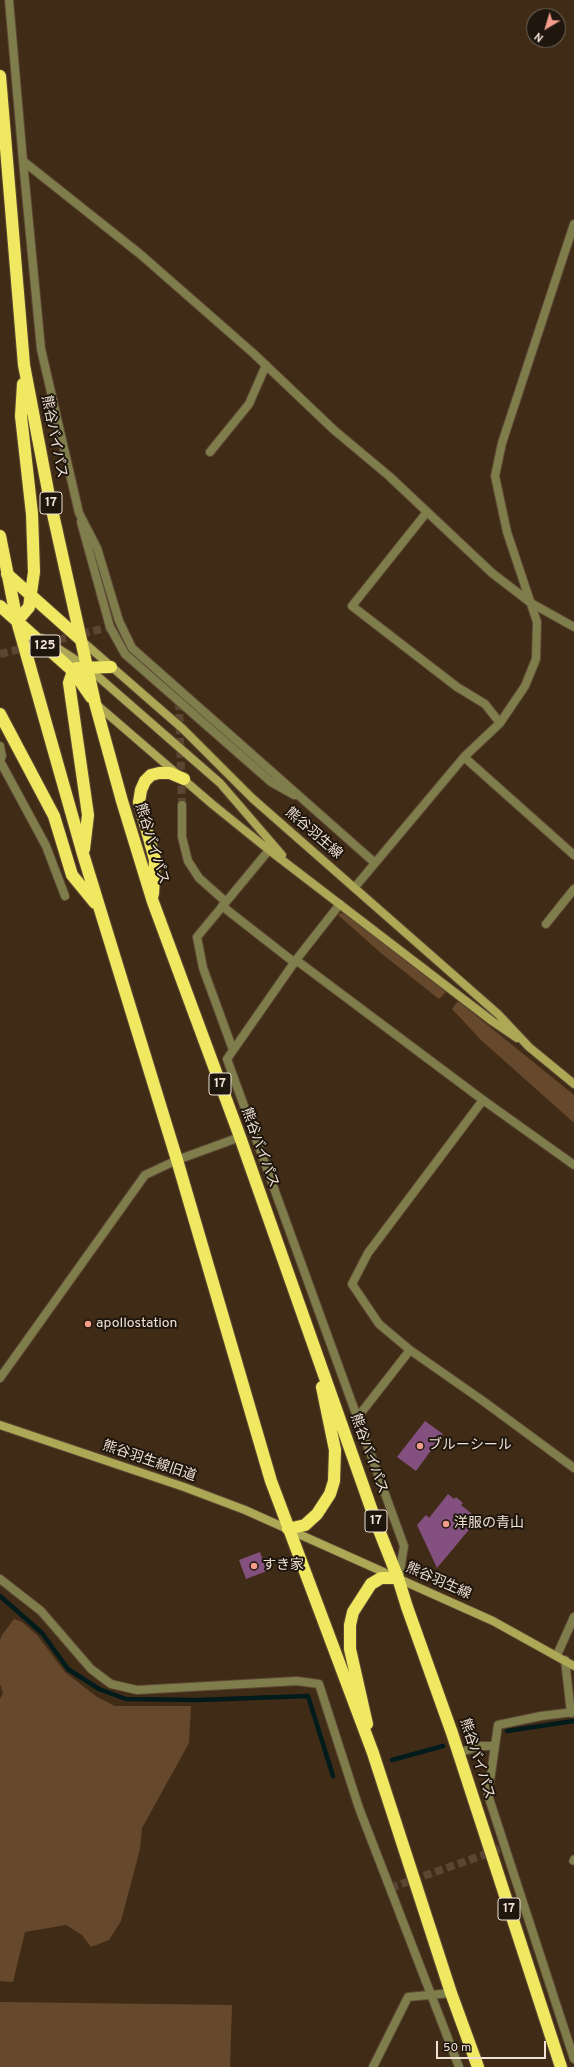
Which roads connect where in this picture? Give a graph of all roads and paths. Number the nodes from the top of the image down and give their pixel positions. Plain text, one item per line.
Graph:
1 (9, 0) edge
2 (0, 76) edge
3 (23, 160) junction
4 (574, 224) edge
5 (24, 365) junction
6 (266, 365) junction
7 (210, 452) dead end
8 (427, 512) junction
9 (0, 536) edge
10 (4, 572) edge
11 (32, 596) junction
12 (531, 603) junction
13 (0, 606) edge
14 (17, 621) junction
15 (574, 627) edge
16 (81, 640) junction
17 (87, 667) junction
18 (111, 667) junction
19 (73, 671) junction
20 (95, 703) junction
21 (0, 714) edge
22 (500, 722) junction
23 (0, 746) edge
24 (464, 758) junction
25 (0, 761) edge
26 (184, 779) junction
27 (182, 805) tunnel mouth
28 (270, 850) junction
29 (83, 854) junction
30 (574, 855) edge
31 (375, 863) junction
32 (294, 869) junction
33 (355, 887) junction
34 (574, 888) edge
35 (65, 896) dead end
36 (153, 902) junction
37 (224, 904) junction
38 (340, 904) junction
39 (100, 908) junction
40 (546, 924) dead end
41 (296, 962) junction
42 (529, 1047) junction
43 (233, 1050) junction
44 (574, 1084) edge
45 (483, 1100) junction
46 (240, 1137) junction
47 (177, 1160) junction
48 (574, 1165) edge
49 (315, 1350) junction
50 (410, 1350) junction
51 (0, 1378) edge
52 (357, 1418) junction
53 (0, 1425) edge
54 (574, 1468) edge
55 (288, 1528) junction
56 (398, 1578) junction
57 (0, 1579) edge
58 (574, 1617) edge
59 (557, 1655) junction
60 (565, 1660) junction
61 (574, 1666) edge
62 (572, 1712) edge
63 (495, 1746) junction
64 (373, 1753) junction
65 (458, 1753) junction
66 (452, 1993) junction
67 (430, 1995) junction
68 (574, 2059) edge
69 (373, 2067) edge
70 (459, 2067) edge
71 (478, 2067) edge
72 (561, 2067) edge

1 - 3 street
2 - 5 highway, 熊谷バイパス / 17
3 - 6 street
3 - 31 street
4 - 12 street
5 - 11 highway
5 - 16 highway, 熊谷バイパス / 17
6 - 7 street
6 - 8 street
8 - 12 street
8 - 22 street
9 - 10 highway
10 - 11 highway, 125
10 - 14 highway
11 - 14 highway
11 - 16 highway, 125
12 - 15 street
12 - 22 street
13 - 14 highway, 125
14 - 17 main road
14 - 19 highway, 125
14 - 29 highway
16 - 17 highway, 熊谷バイパス / 17
16 - 18 main road, 熊谷羽生線
17 - 18 highway
17 - 19 highway
17 - 20 highway, 熊谷バイパス / 17
17 - 32 main road
18 - 33 main road, 熊谷羽生線
19 - 20 highway, 125
19 - 29 highway
20 - 26 main road, 熊谷羽生線
20 - 36 highway, 熊谷バイパス / 17
21 - 39 highway
22 - 24 street
23 - 25 street
24 - 30 street
24 - 31 street
25 - 35 street
26 - 28 main road, 熊谷羽生線
26 - 36 highway
27 - 37 street
28 - 32 main road, 熊谷羽生線
28 - 37 street
29 - 39 highway
31 - 33 street
32 - 38 main road, 熊谷羽生線
33 - 42 main road, 熊谷羽生線
34 - 40 street
36 - 46 highway, 熊谷バイパス / 17
37 - 41 street
37 - 43 street
38 - 41 street
38 - 42 main road, 熊谷羽生線
39 - 47 highway
41 - 43 street
41 - 45 street
42 - 44 main road, 熊谷羽生線
43 - 52 street
45 - 48 street
45 - 50 street
46 - 47 street
46 - 49 highway, 熊谷バイパス / 17
47 - 51 street
47 - 55 highway
49 - 55 highway
49 - 56 highway, 熊谷バイパス / 17
50 - 52 street
50 - 54 street
52 - 56 street
53 - 55 main road, 熊谷羽生線旧道
55 - 56 main road, 熊谷羽生線
55 - 64 highway
56 - 59 main road, 熊谷羽生線
56 - 64 highway
56 - 65 highway, 熊谷バイパス / 17
57 - 67 street
58 - 59 street
59 - 60 main road, 熊谷羽生線
60 - 61 main road, 熊谷羽生線
60 - 62 street
62 - 63 street
63 - 65 street
63 - 68 street
64 - 66 highway
65 - 72 highway, 熊谷バイパス / 17
66 - 67 street
66 - 71 highway
67 - 69 street
67 - 70 street

